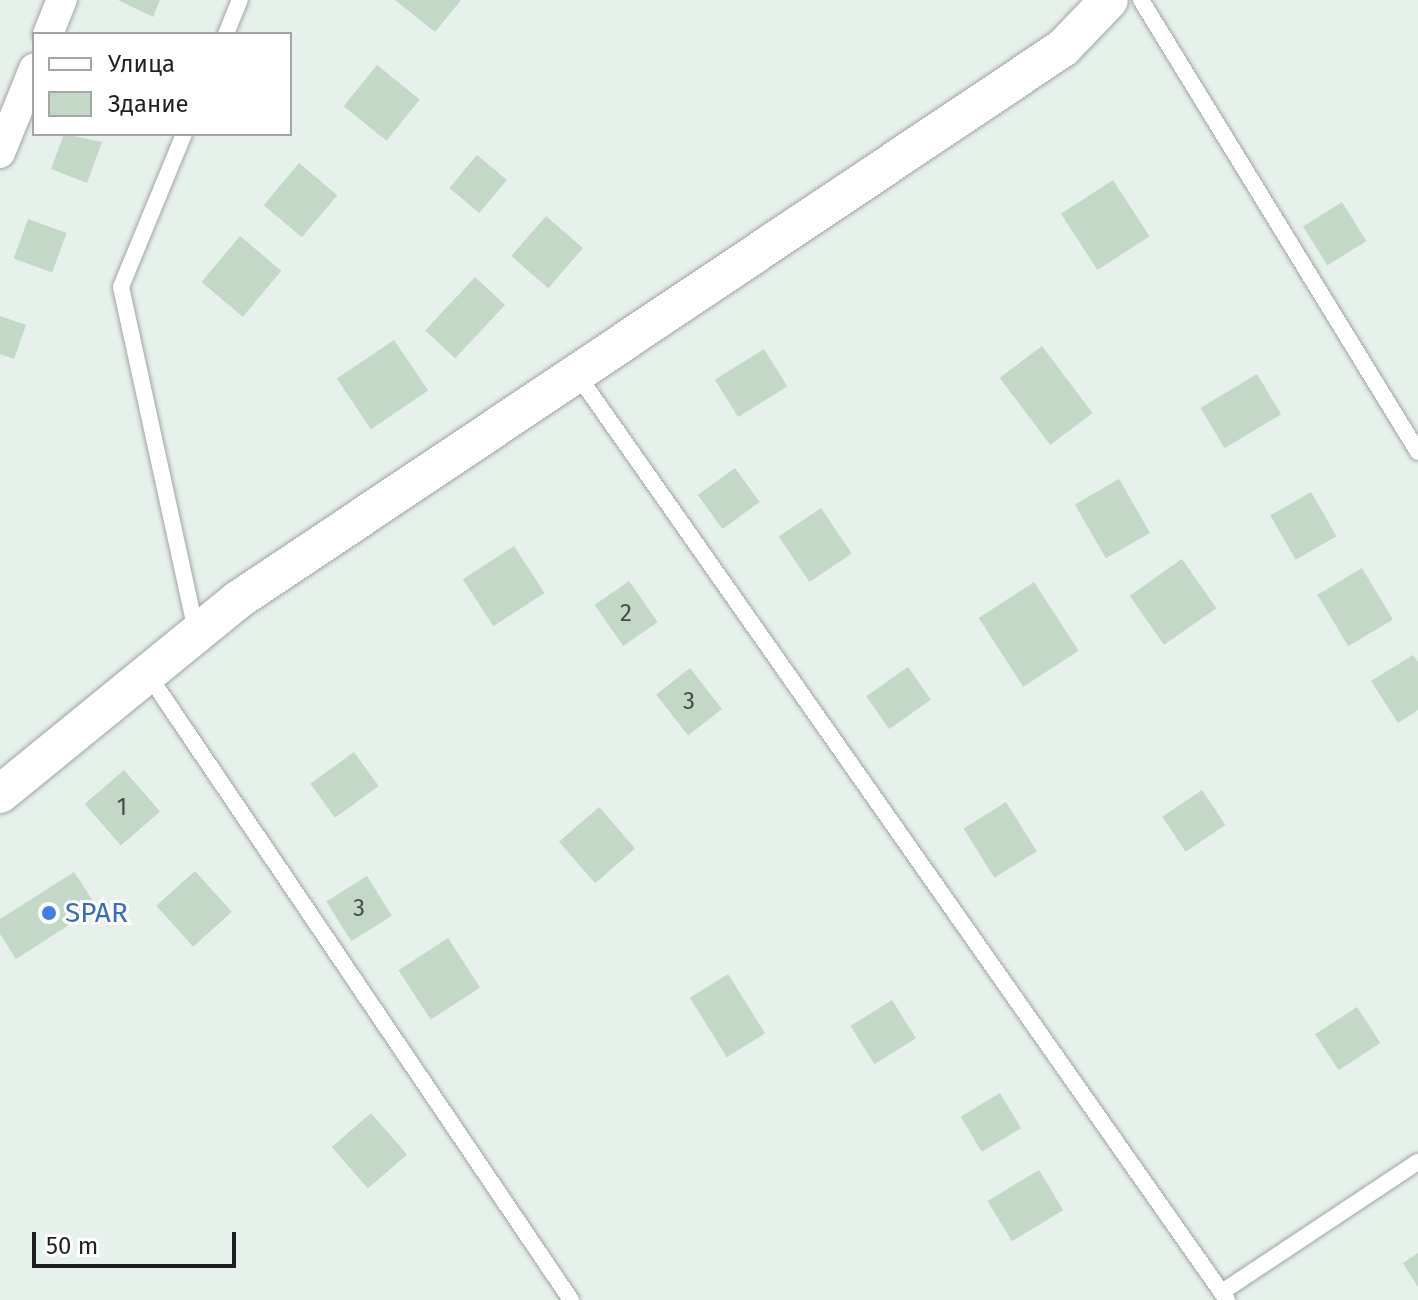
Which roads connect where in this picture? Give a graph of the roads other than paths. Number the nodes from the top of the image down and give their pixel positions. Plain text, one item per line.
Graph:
1 (62, 0) edge
2 (240, 0) edge
3 (1109, 0) edge
4 (1138, 0) edge
5 (49, 32) edge
6 (227, 32) edge
7 (1063, 48) junction
8 (32, 74) edge
9 (183, 136) edge
10 (0, 153) edge
11 (579, 377) junction
12 (1418, 452) edge
13 (196, 632) junction
14 (147, 672) junction
15 (0, 794) edge
16 (1418, 1162) edge
17 (1225, 1296) edge
18 (571, 1300) edge

1 - 5 street
2 - 6 lane
3 - 7 street
4 - 7 lane
4 - 12 lane
7 - 11 street
8 - 10 street
9 - 13 lane
11 - 13 street
11 - 17 lane
13 - 14 street
14 - 15 street
14 - 18 lane
16 - 17 lane

